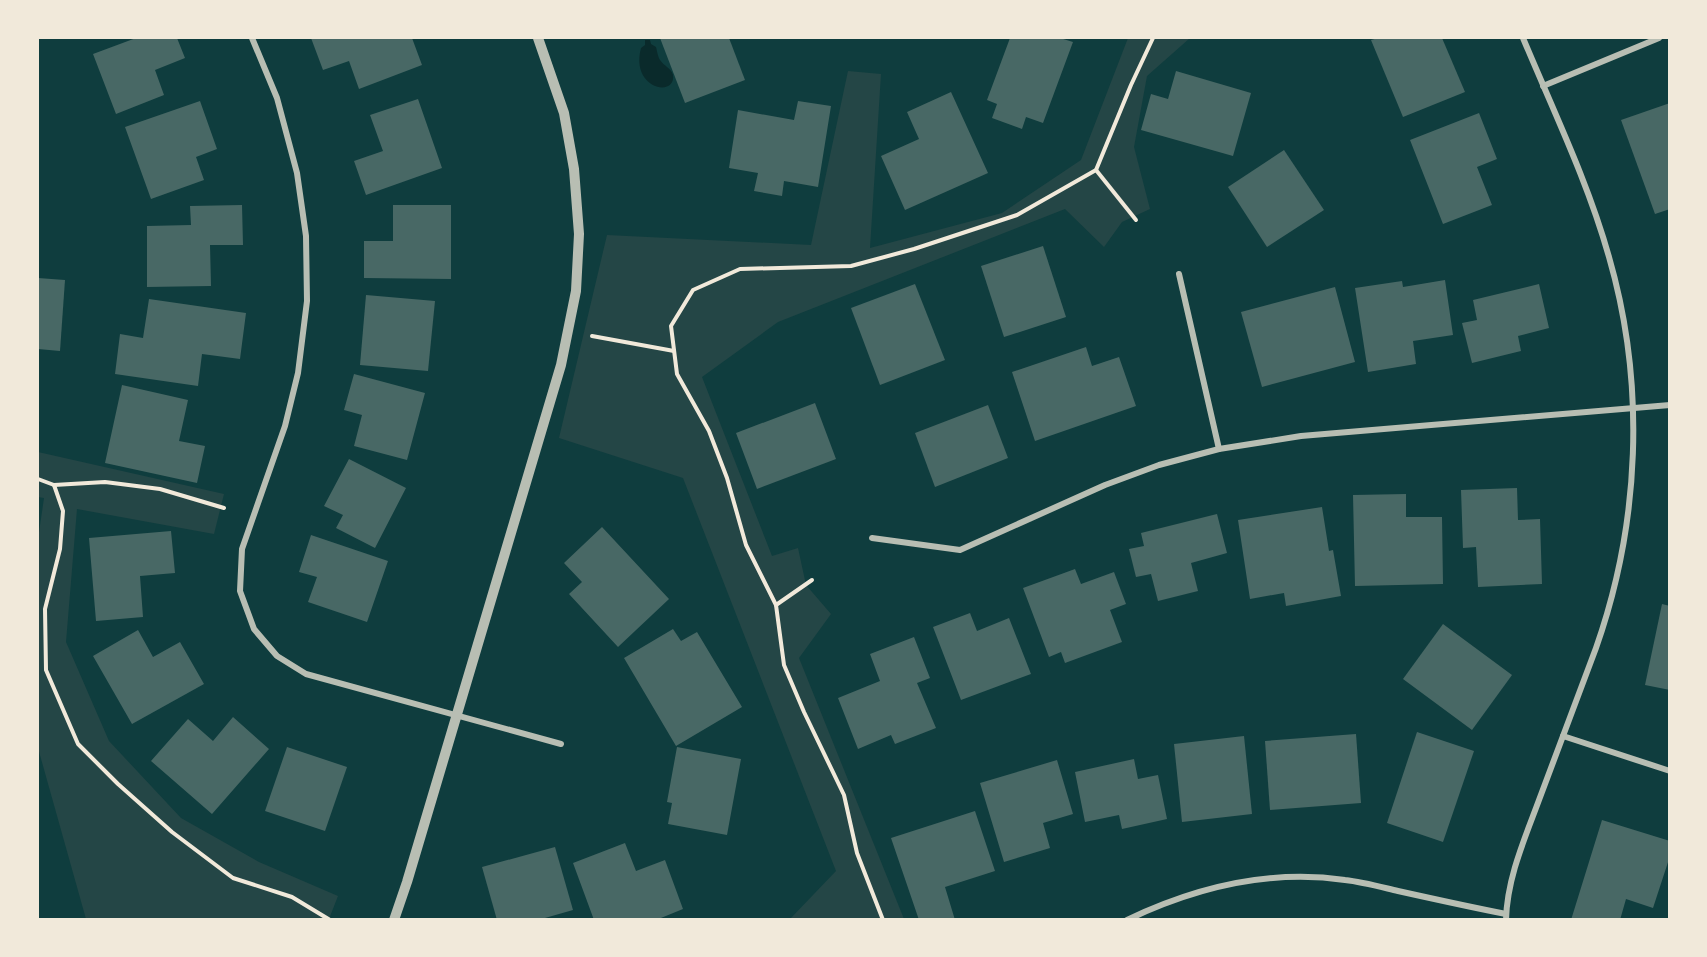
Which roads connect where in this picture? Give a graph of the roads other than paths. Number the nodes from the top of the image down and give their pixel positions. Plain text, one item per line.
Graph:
1 (252, 38) edge
2 (538, 38) edge
3 (1523, 38) edge
4 (1659, 38) edge
5 (1543, 86) junction
6 (1179, 274) dead end
7 (1670, 405) edge
8 (1634, 408) junction
9 (1219, 449) junction
10 (872, 538) dead end
11 (457, 715) junction
12 (1563, 736) junction
13 (561, 744) dead end
14 (1670, 771) edge
15 (1506, 917) edge
16 (394, 920) edge
17 (1127, 920) edge

1 - 11 street
2 - 11 street
3 - 5 street
4 - 5 street
5 - 8 street
6 - 9 street
7 - 8 street
8 - 9 street
8 - 12 street
9 - 10 street
11 - 13 street
11 - 16 street
12 - 14 street
12 - 15 street
15 - 17 street

